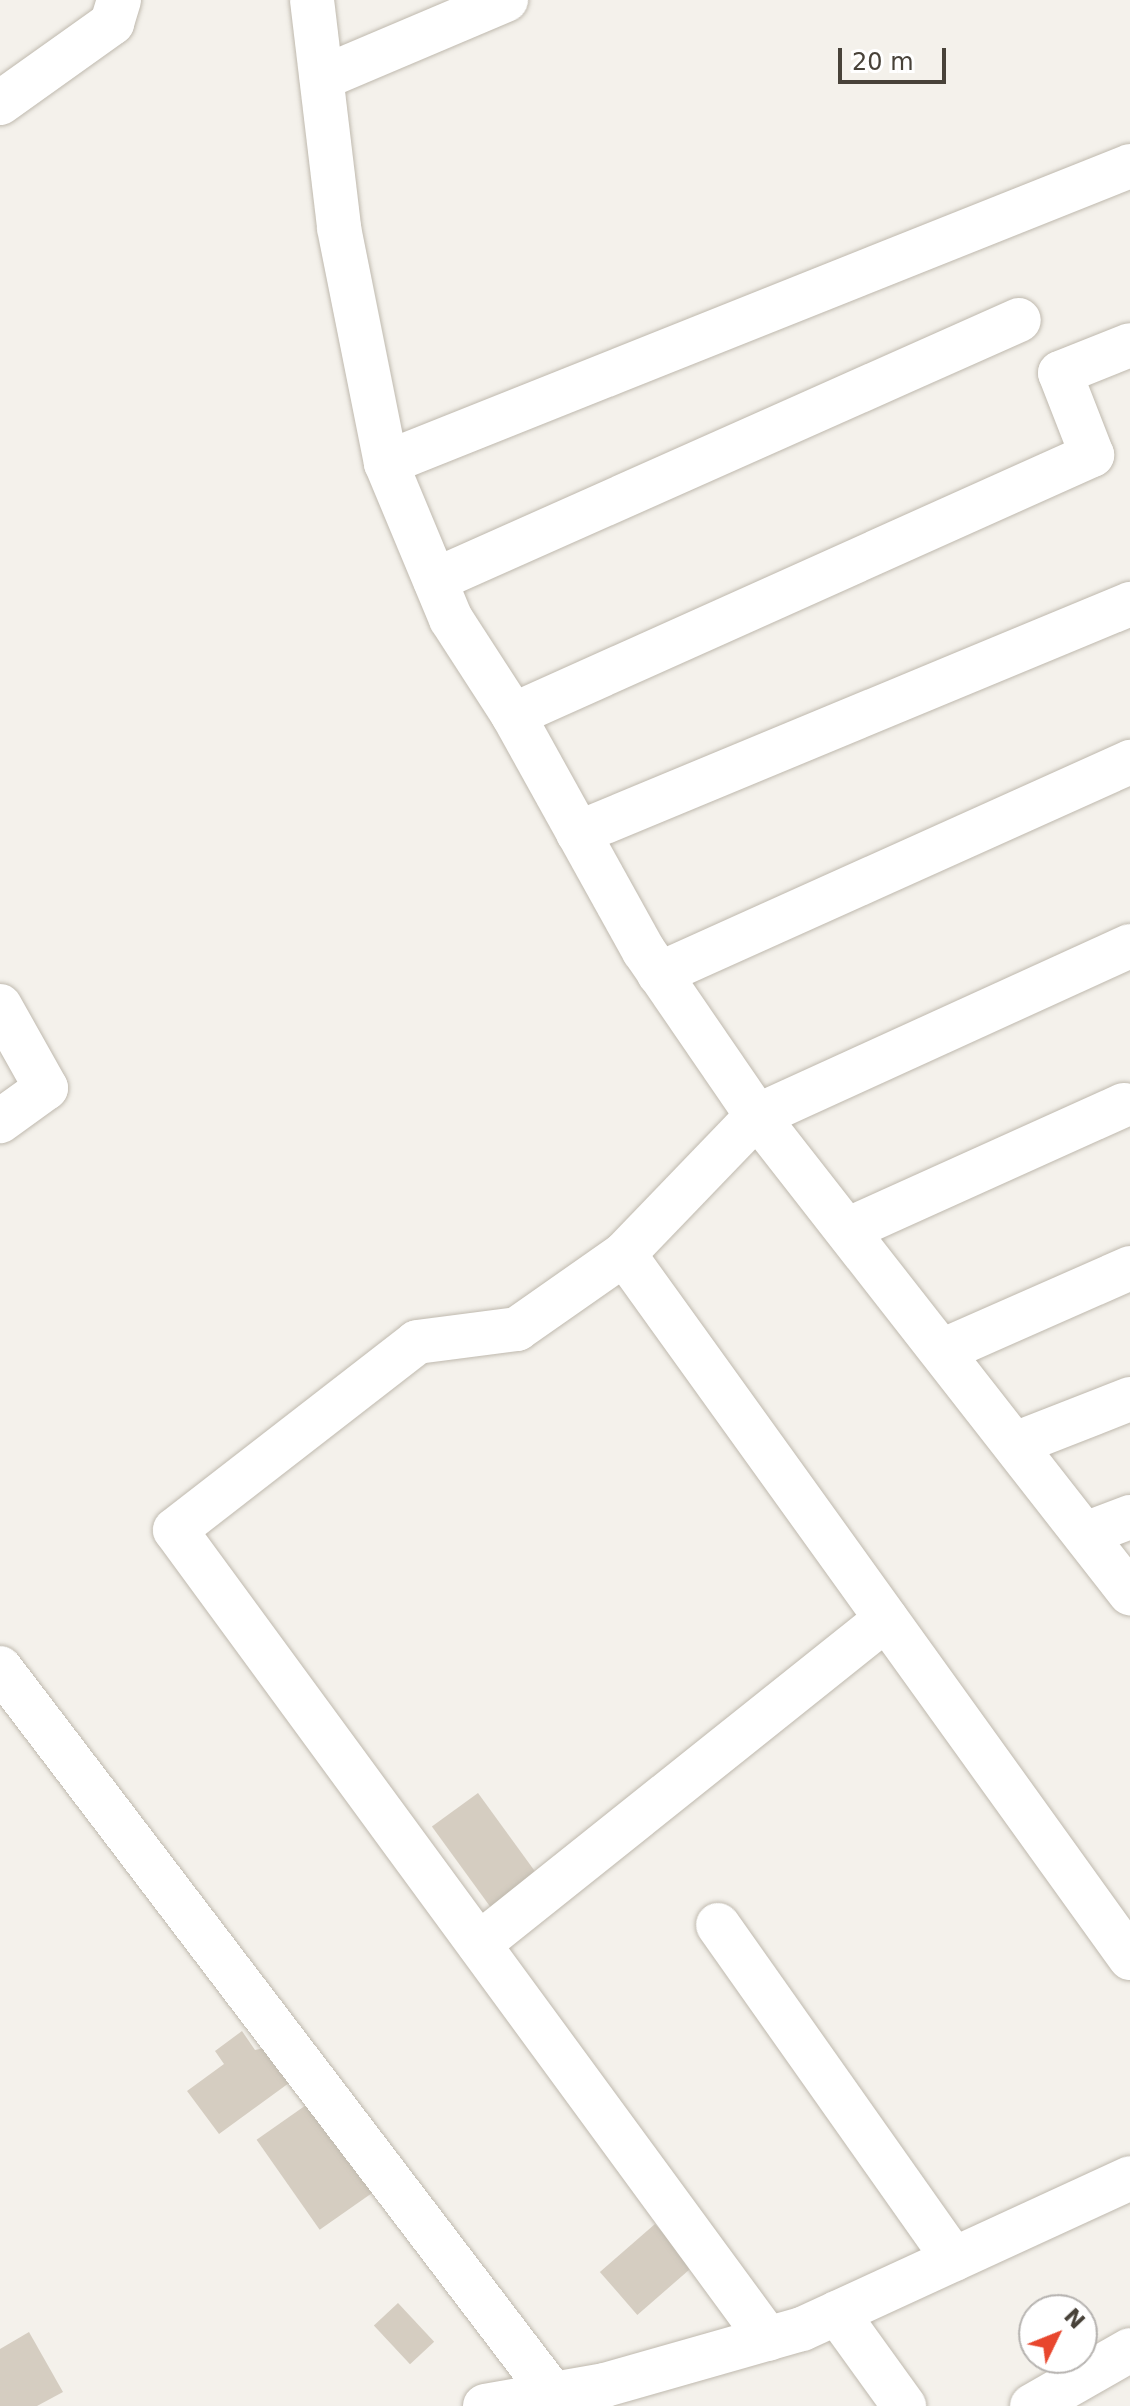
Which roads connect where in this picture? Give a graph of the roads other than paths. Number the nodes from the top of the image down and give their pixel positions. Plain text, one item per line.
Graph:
1 (119, 0) edge
2 (312, 0) edge
3 (506, 0) edge
4 (322, 78) junction
5 (0, 103) edge
6 (1130, 166) edge
7 (1019, 320) dead end
8 (1130, 345) edge
9 (386, 463) junction
10 (435, 580) junction
11 (1130, 604) edge
12 (513, 715) junction
13 (1130, 762) edge
14 (578, 833) junction
15 (1130, 946) edge
16 (659, 974) junction
17 (0, 1006) edge
18 (1124, 1105) dead end
19 (757, 1116) junction
20 (0, 1121) edge
21 (847, 1230) junction
22 (624, 1254) junction
23 (1130, 1268) edge
24 (942, 1351) junction
25 (1130, 1399) edge
26 (1015, 1444) junction
27 (1130, 1517) edge
28 (1085, 1534) junction
29 (1130, 1593) edge
30 (886, 1619) junction
31 (0, 1668) edge
32 (718, 1925) dead end
33 (479, 1944) junction
34 (1130, 1958) edge
35 (1130, 2178) edge
36 (954, 2259) junction
37 (837, 2313) junction
38 (768, 2339) junction
39 (1130, 2350) edge
40 (552, 2393) junction
41 (612, 2396) edge
42 (485, 2406) edge
43 (904, 2406) edge
44 (1032, 2406) edge

1 - 5 street
2 - 4 street
3 - 4 street
4 - 9 street
6 - 9 street
7 - 10 street
8 - 12 street
9 - 10 street
10 - 12 street
11 - 14 street
12 - 14 street
13 - 16 street
14 - 16 street
15 - 19 street
16 - 19 street
17 - 20 street
18 - 21 street
19 - 21 street
19 - 22 street
21 - 24 street
22 - 30 street
22 - 33 street
23 - 24 street
24 - 26 street
25 - 26 street
26 - 28 street
27 - 28 street
28 - 29 street
30 - 33 street
30 - 34 street
31 - 40 street
32 - 36 street
33 - 38 street
35 - 36 street
36 - 37 street
37 - 38 street
37 - 43 street
38 - 41 street
39 - 44 street
40 - 41 street
40 - 42 street

